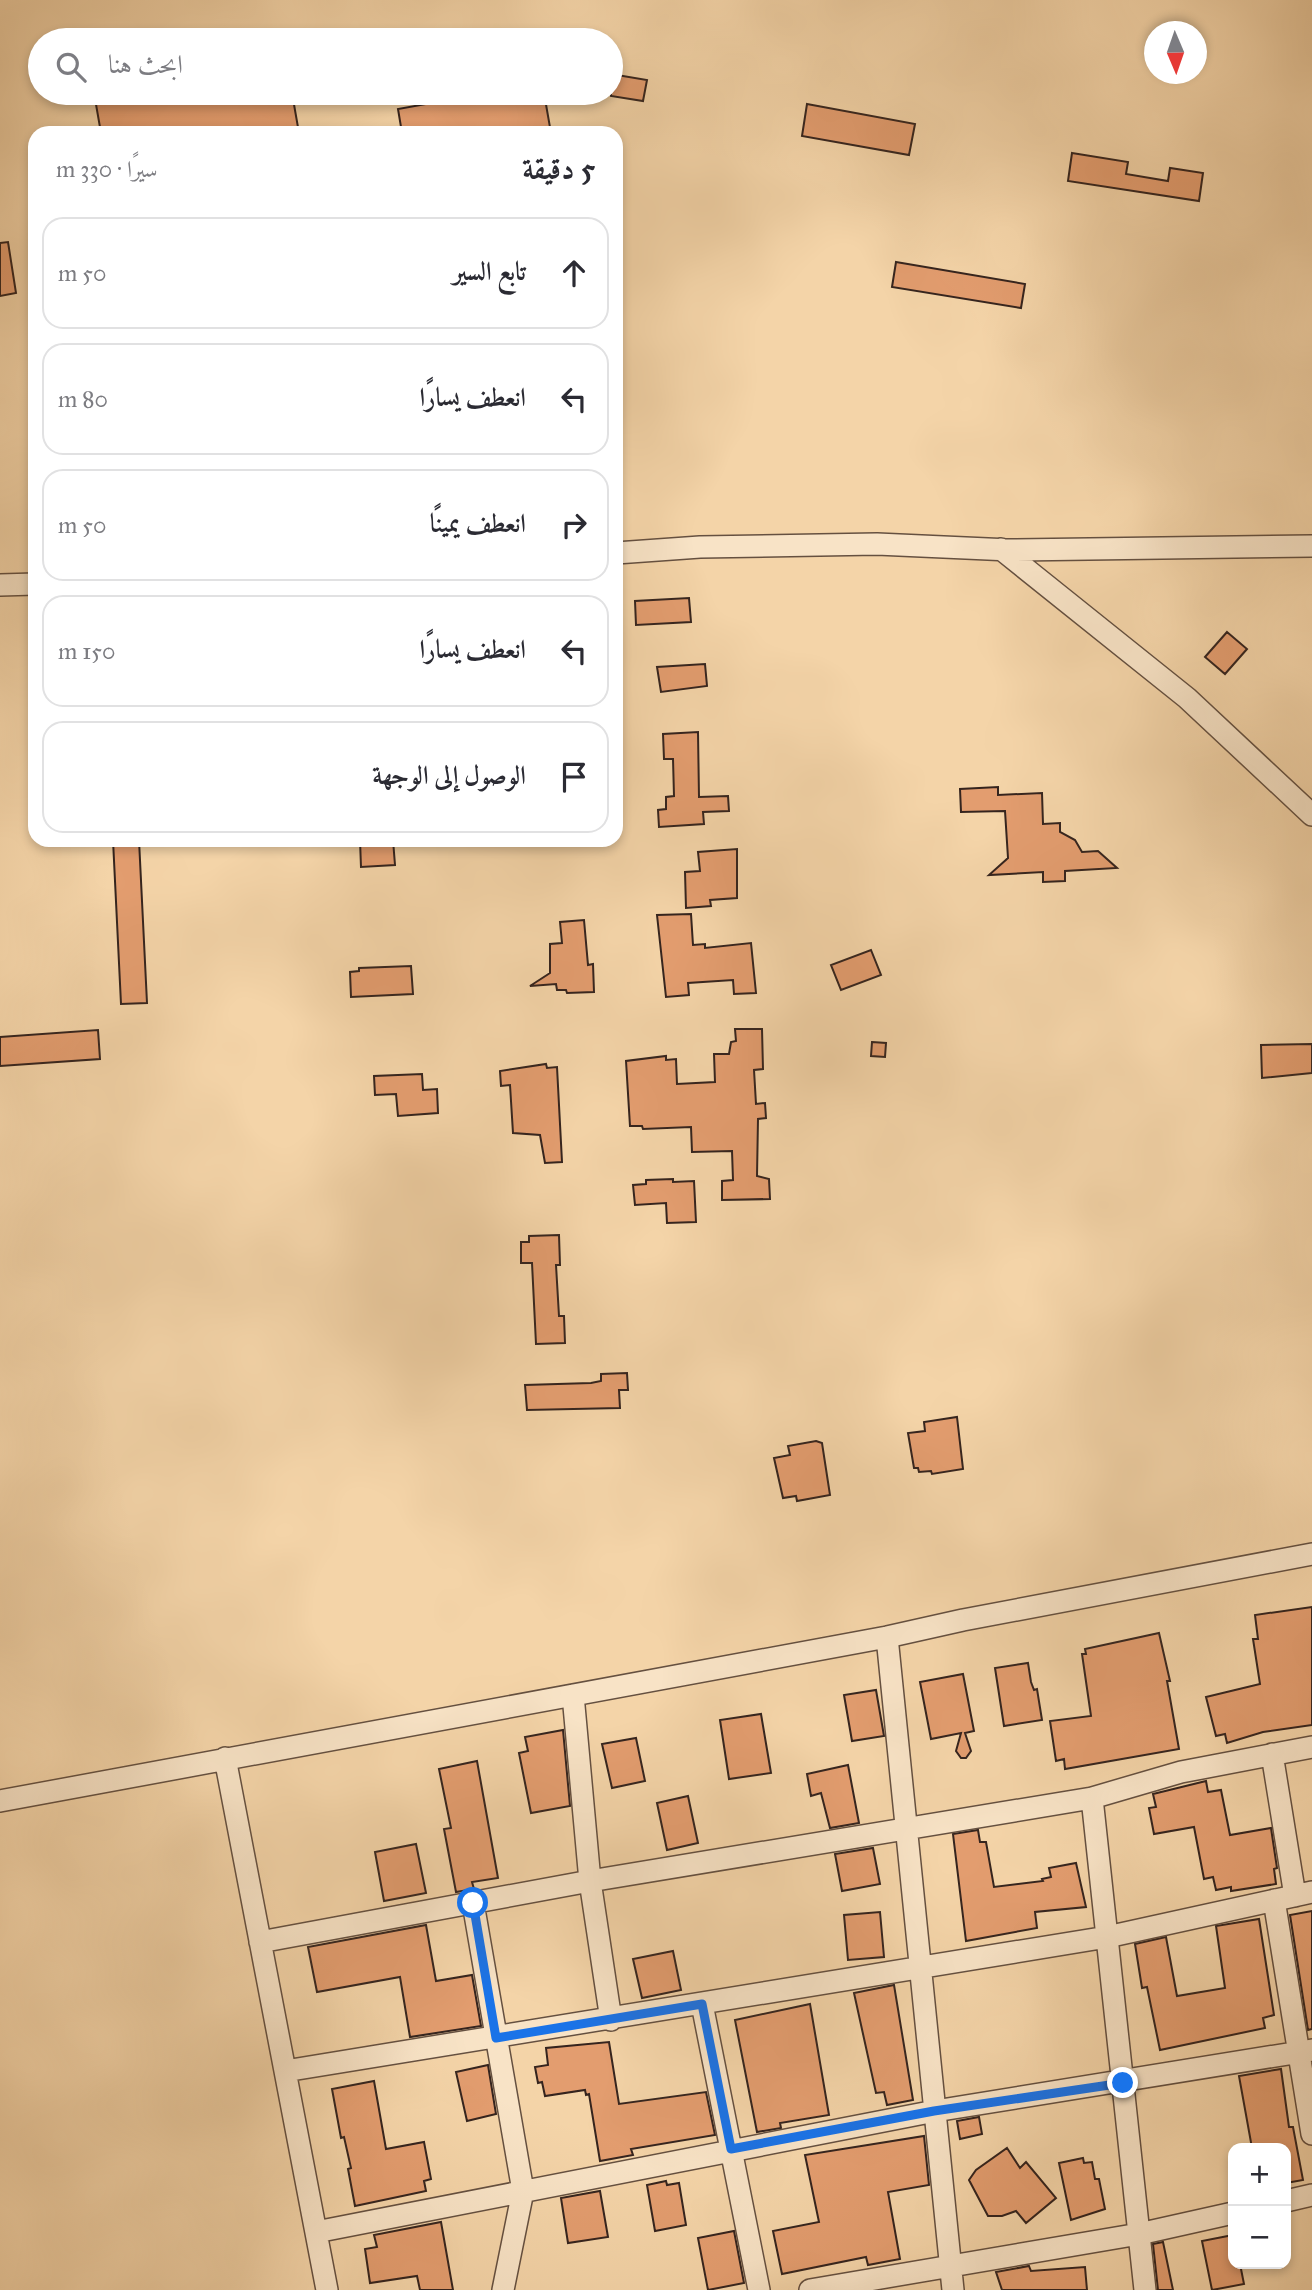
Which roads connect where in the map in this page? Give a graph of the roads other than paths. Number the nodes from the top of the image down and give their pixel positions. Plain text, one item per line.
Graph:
1 (1312, 546) edge
2 (1001, 550) junction
3 (623, 552) edge
4 (28, 584) edge
5 (0, 585) edge
6 (1312, 815) edge
7 (1312, 1554) edge
8 (887, 1637) junction
9 (573, 1695) junction
10 (1312, 1746) edge
11 (1272, 1755) junction
12 (225, 1758) junction
13 (1091, 1798) junction
14 (0, 1801) edge
15 (906, 1828) junction
16 (590, 1881) junction
17 (1294, 1896) edge
18 (473, 1903) junction
19 (1107, 1937) junction
20 (260, 1942) junction
21 (920, 1968) junction
22 (702, 2004) junction
23 (611, 2020) junction
24 (496, 2038) junction
25 (1305, 2051) edge
26 (285, 2071) junction
27 (1123, 2083) junction
28 (934, 2111) junction
29 (1312, 2134) edge
30 (731, 2149) junction
31 (523, 2191) junction
32 (1312, 2195) edge
33 (1291, 2200) edge
34 (1228, 2214) edge
35 (316, 2232) junction
36 (1139, 2234) junction
37 (950, 2265) junction
38 (327, 2290) edge
39 (503, 2290) edge
40 (759, 2290) edge
41 (810, 2290) edge
42 (953, 2290) edge
43 (1145, 2290) edge

1 - 2 street
2 - 3 street
2 - 6 street
4 - 5 street
7 - 8 street
8 - 9 street
8 - 15 street
9 - 12 street
9 - 16 street
10 - 11 street
11 - 13 street
11 - 17 street
12 - 14 street
12 - 20 street
13 - 15 street
13 - 19 street
15 - 16 street
15 - 21 street
16 - 18 street
16 - 23 street
17 - 19 street
17 - 25 street
18 - 20 street
18 - 24 street
19 - 21 street
19 - 27 street
20 - 26 street
21 - 22 street
21 - 28 street
22 - 23 street
22 - 30 street
23 - 24 street
24 - 26 street
24 - 31 street
25 - 27 street
25 - 29 street
26 - 35 street
27 - 28 street
27 - 36 street
28 - 30 street
28 - 37 street
30 - 31 street
30 - 40 street
31 - 35 street
31 - 39 street
32 - 33 street
34 - 36 street
35 - 38 street
36 - 37 street
36 - 43 street
37 - 41 street
37 - 42 street

